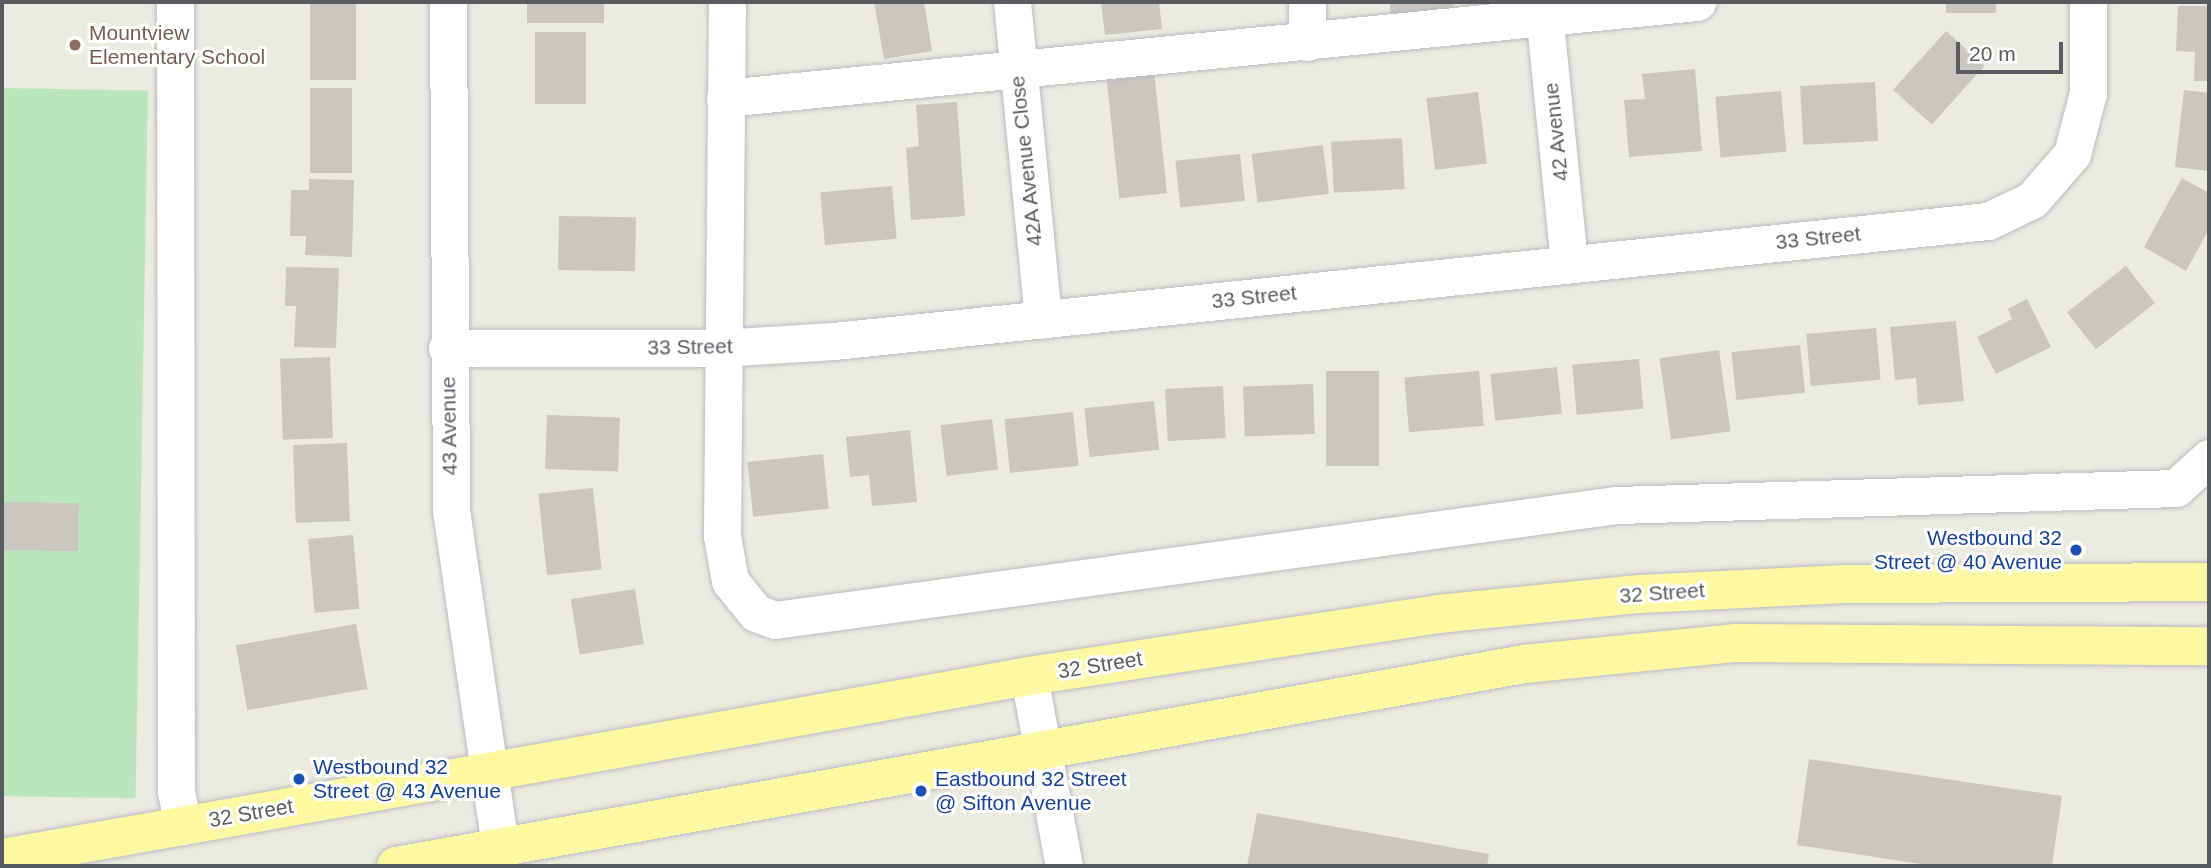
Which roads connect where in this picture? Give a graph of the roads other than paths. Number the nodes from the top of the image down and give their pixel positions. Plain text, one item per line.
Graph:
1 (175, 2) edge
2 (448, 2) edge
3 (727, 2) edge
4 (1012, 2) edge
5 (1307, 2) edge
6 (1697, 2) edge
7 (2088, 2) edge
8 (1543, 10) edge
9 (1307, 42) junction
10 (1017, 72) junction
11 (725, 98) junction
12 (1569, 263) junction
13 (1043, 319) junction
14 (447, 348) junction
15 (719, 348) junction
16 (2209, 457) edge
17 (2209, 582) edge
18 (2115, 646) junction
19 (2209, 646) edge
20 (2209, 668) edge
21 (1029, 676) junction
22 (1042, 748) junction
23 (486, 769) junction
24 (183, 826) junction
25 (500, 846) junction
26 (2, 858) edge
27 (396, 866) edge
28 (1064, 866) edge

1 - 24 street
2 - 14 street, 43 Avenue
3 - 11 street
4 - 10 street, 42A Avenue Close
5 - 9 street
6 - 8 street
7 - 12 street, 33 Street
8 - 9 street
8 - 12 street, 42 Avenue
9 - 10 street
10 - 11 street
10 - 13 street, 42A Avenue Close
11 - 15 street
12 - 13 street, 33 Street
13 - 15 street, 33 Street
14 - 15 street, 33 Street
14 - 23 street, 43 Avenue
15 - 16 street
17 - 21 main road, 32 Street
18 - 19 main road
18 - 20 main road
18 - 22 main road
21 - 22 street
21 - 23 main road, 32 Street
22 - 25 main road
22 - 28 street
23 - 24 main road, 32 Street
23 - 25 street, 43 Avenue
24 - 26 main road, 32 Street
25 - 27 main road

